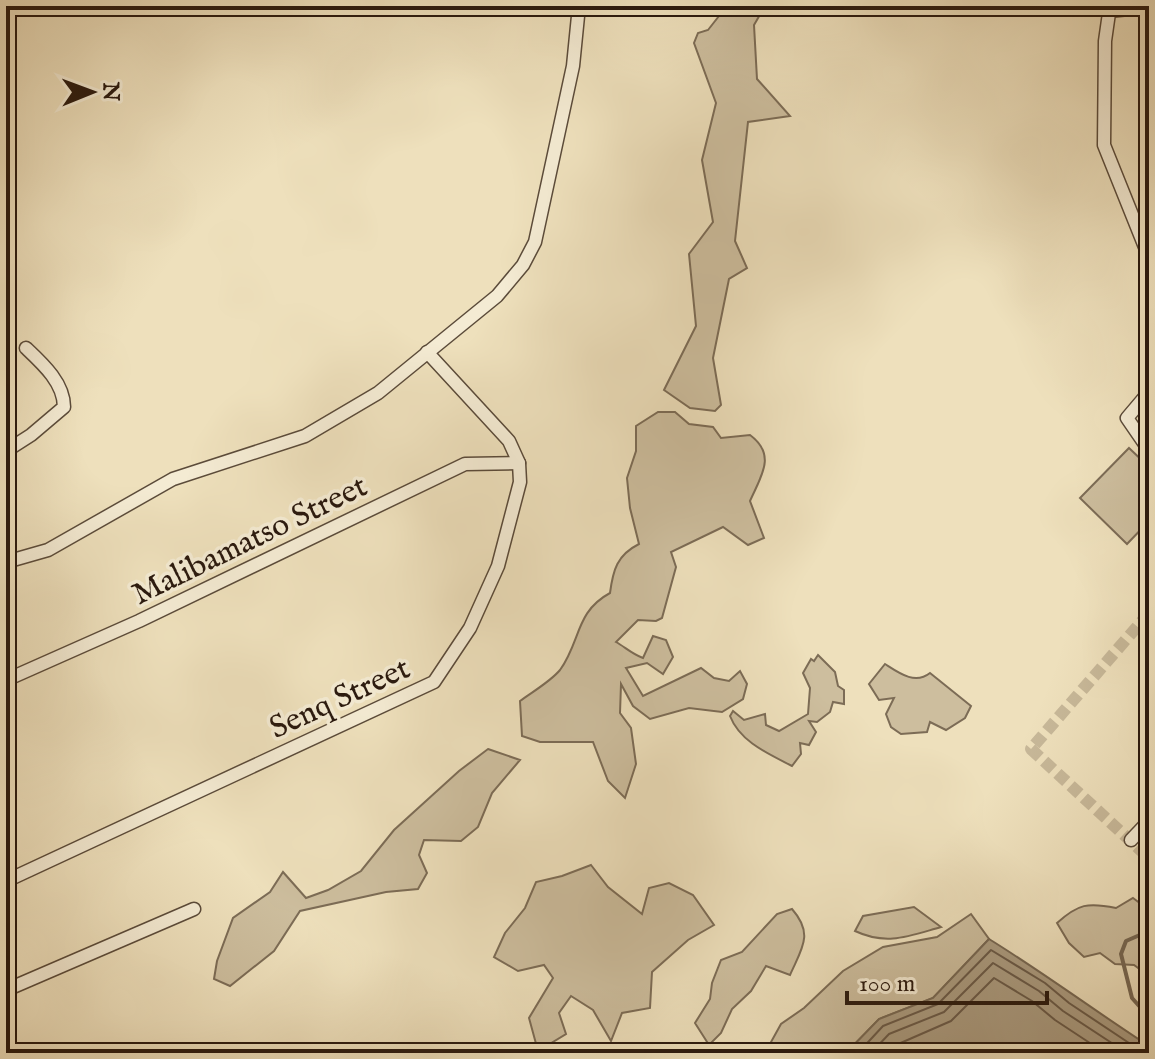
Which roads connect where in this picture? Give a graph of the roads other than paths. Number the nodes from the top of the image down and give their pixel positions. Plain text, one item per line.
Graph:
1 (579, 6) edge
2 (1149, 7) edge
3 (1110, 8) edge
4 (1149, 257) edge
5 (26, 348) dead end
6 (427, 352) junction
7 (1149, 392) edge
8 (1149, 450) edge
9 (6, 451) edge
10 (519, 463) junction
11 (6, 562) edge
12 (6, 680) edge
13 (1149, 821) edge
14 (1131, 840) dead end
15 (6, 881) edge
16 (194, 909) dead end
17 (6, 990) edge

1 - 6 street
2 - 3 street
3 - 4 street
5 - 9 street
6 - 10 street
6 - 11 street
7 - 8 street
10 - 12 street, Malibamatso Street
10 - 15 street, Senq Street
13 - 14 street
16 - 17 street

